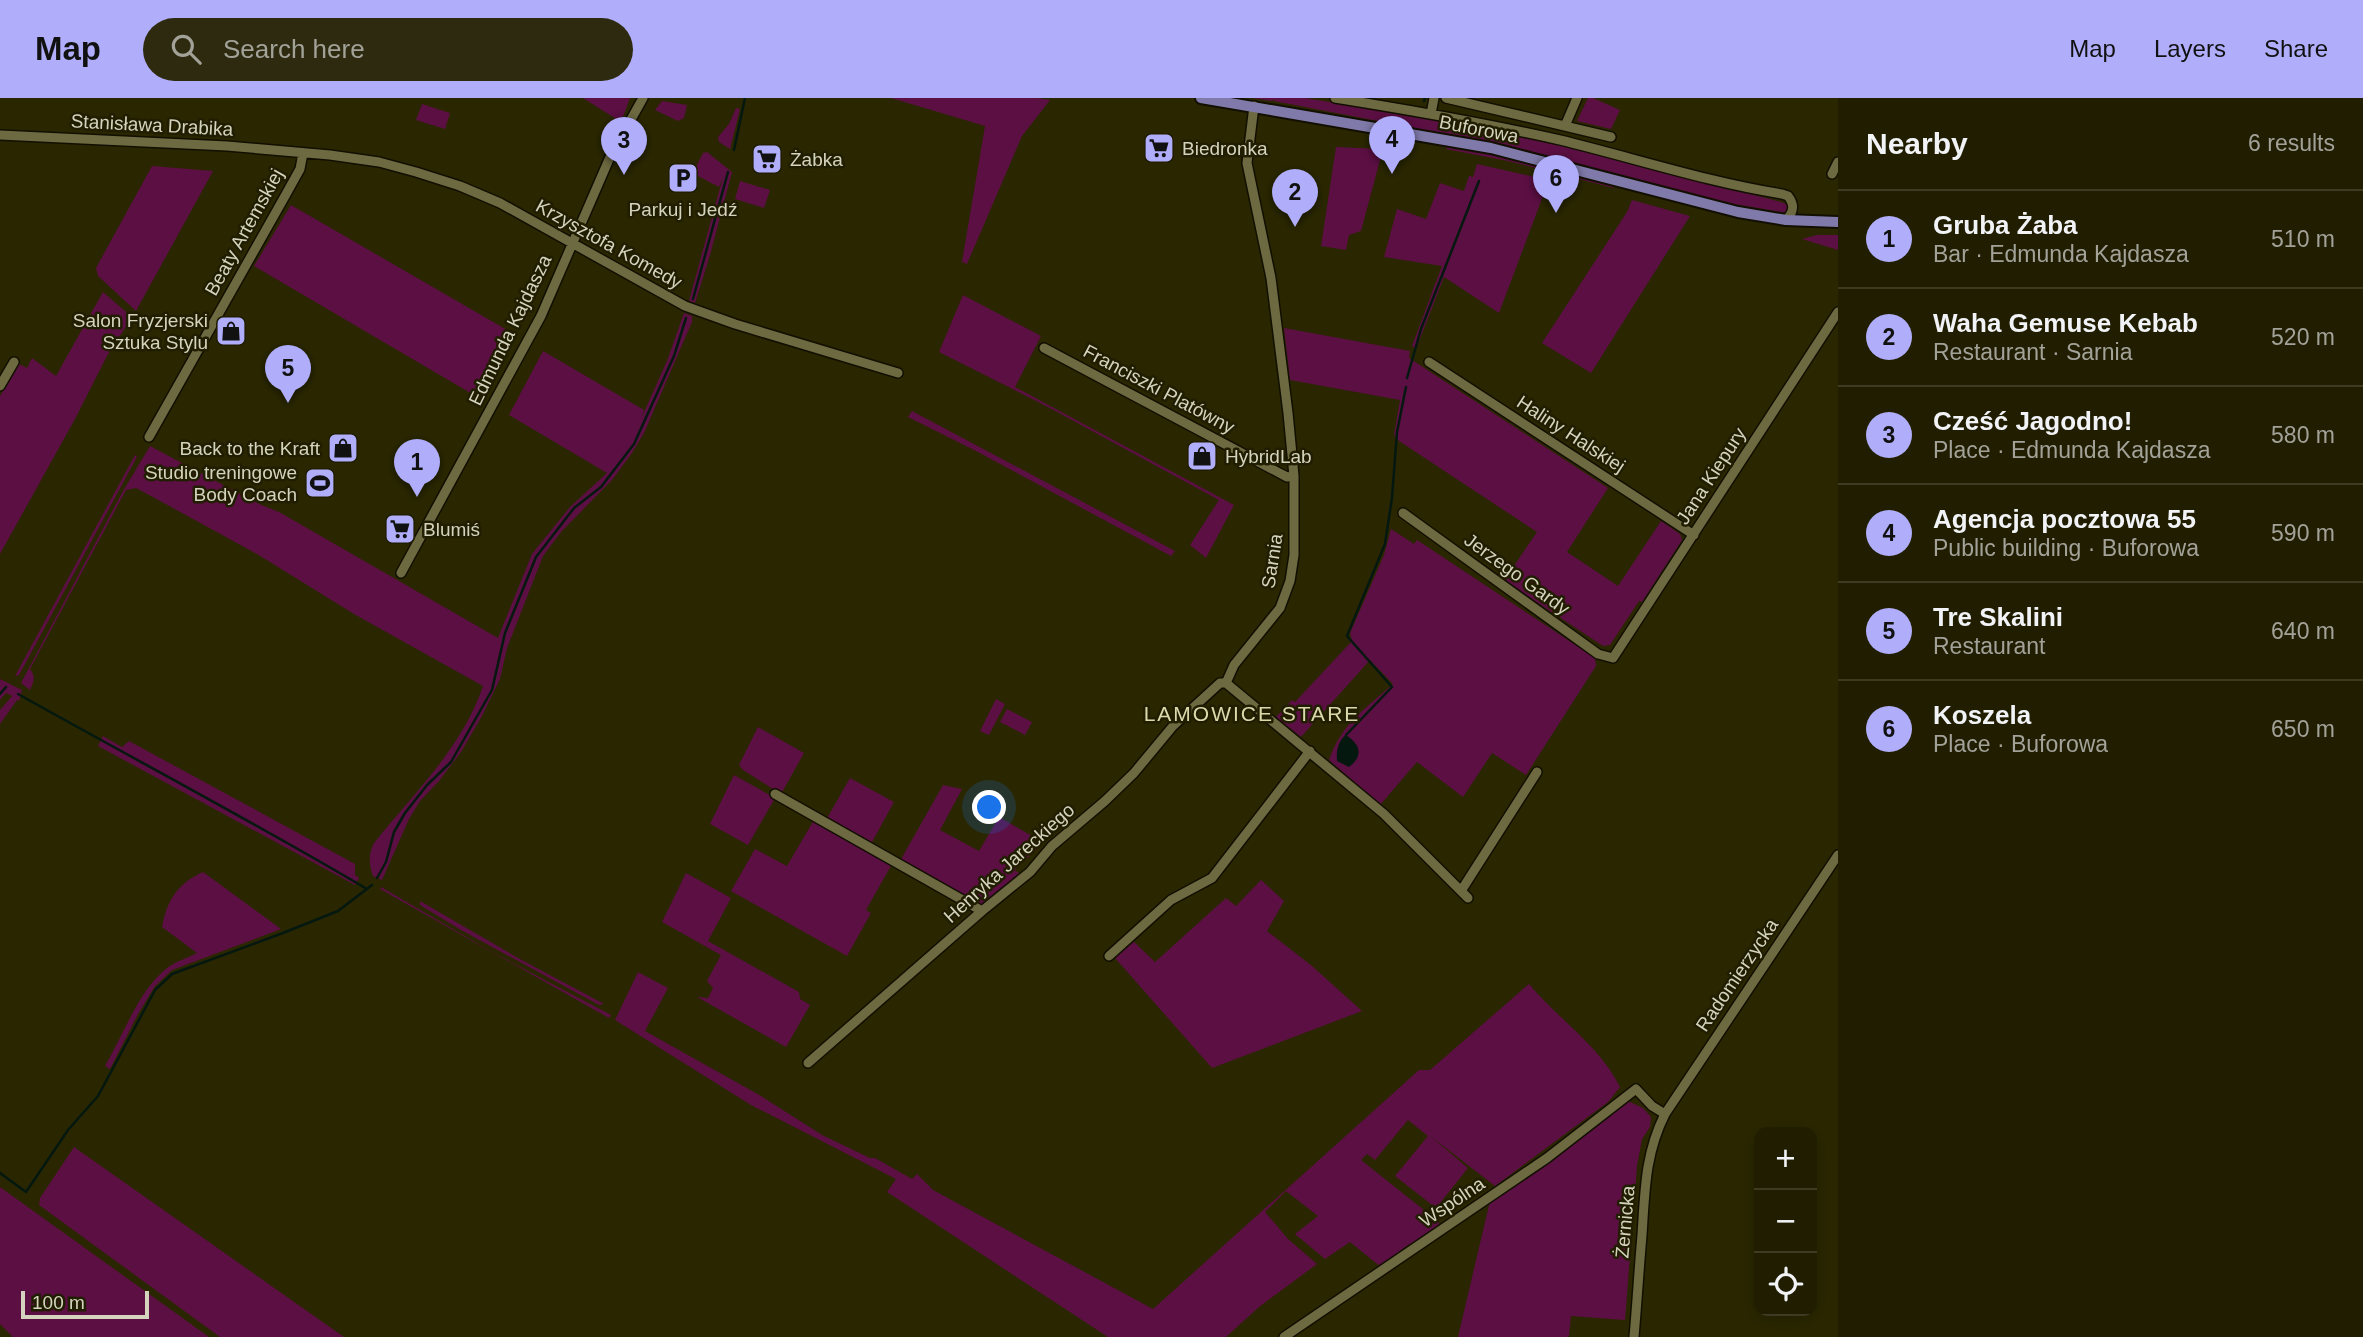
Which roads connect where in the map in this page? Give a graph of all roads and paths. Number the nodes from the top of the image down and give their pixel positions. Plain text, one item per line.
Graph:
1 (643, 98) edge
2 (1201, 98) edge
3 (1335, 98) edge
4 (1434, 98) edge
5 (1446, 98) edge
6 (1577, 98) edge
7 (1254, 106) junction
8 (1431, 114) junction
9 (1565, 126) junction
10 (0, 135) edge
11 (1611, 136) dead end
12 (303, 153) junction
13 (1838, 162) edge
14 (1832, 174) dead end
15 (1786, 220) junction
16 (1838, 222) edge
17 (572, 243) junction
18 (1838, 312) edge
19 (1044, 348) dead end
20 (14, 362) dead end
21 (1429, 362) dead end
22 (898, 373) dead end
23 (0, 386) edge
24 (149, 437) dead end
25 (1294, 476) junction
26 (1403, 513) dead end
27 (1694, 535) junction
28 (401, 573) dead end
29 (1613, 658) joint
30 (1226, 683) junction
31 (1310, 751) junction
32 (1537, 772) dead end
33 (775, 794) dead end
34 (1838, 855) edge
35 (982, 911) junction
36 (1110, 956) dead end
37 (808, 1063) dead end
38 (1665, 1114) junction
39 (1284, 1337) edge
40 (1634, 1337) edge

1 - 17 street, Edmunda Kajdasza
2 - 7 main road, Buforowa
3 - 8 street, Buforowa
4 - 8 street
5 - 9 street
6 - 9 street
7 - 15 main road, Buforowa
7 - 25 street, Sarnia
8 - 15 street, Buforowa
9 - 11 street
10 - 12 street, Stanisława Drabika
12 - 17 street, Krzysztofa Komedy
12 - 24 street, Beaty Artemskiej
13 - 14 street
15 - 16 main road, Buforowa
17 - 22 street, Krzysztofa Komedy
17 - 28 street, Edmunda Kajdasza
18 - 27 street, Jana Kiepury
19 - 25 street, Franciszki Platówny
20 - 23 street
21 - 27 street, Haliny Halskiej
25 - 30 street, Sarnia
26 - 29 street, Jerzego Gardy
27 - 29 street, Jana Kiepury
30 - 31 street
30 - 35 street, Henryka Jareckiego
31 - 32 street
31 - 36 street
33 - 35 street
34 - 38 street, Radomierzycka
35 - 37 street, Henryka Jareckiego
38 - 39 street, Wspólna
38 - 40 street, Żernicka

